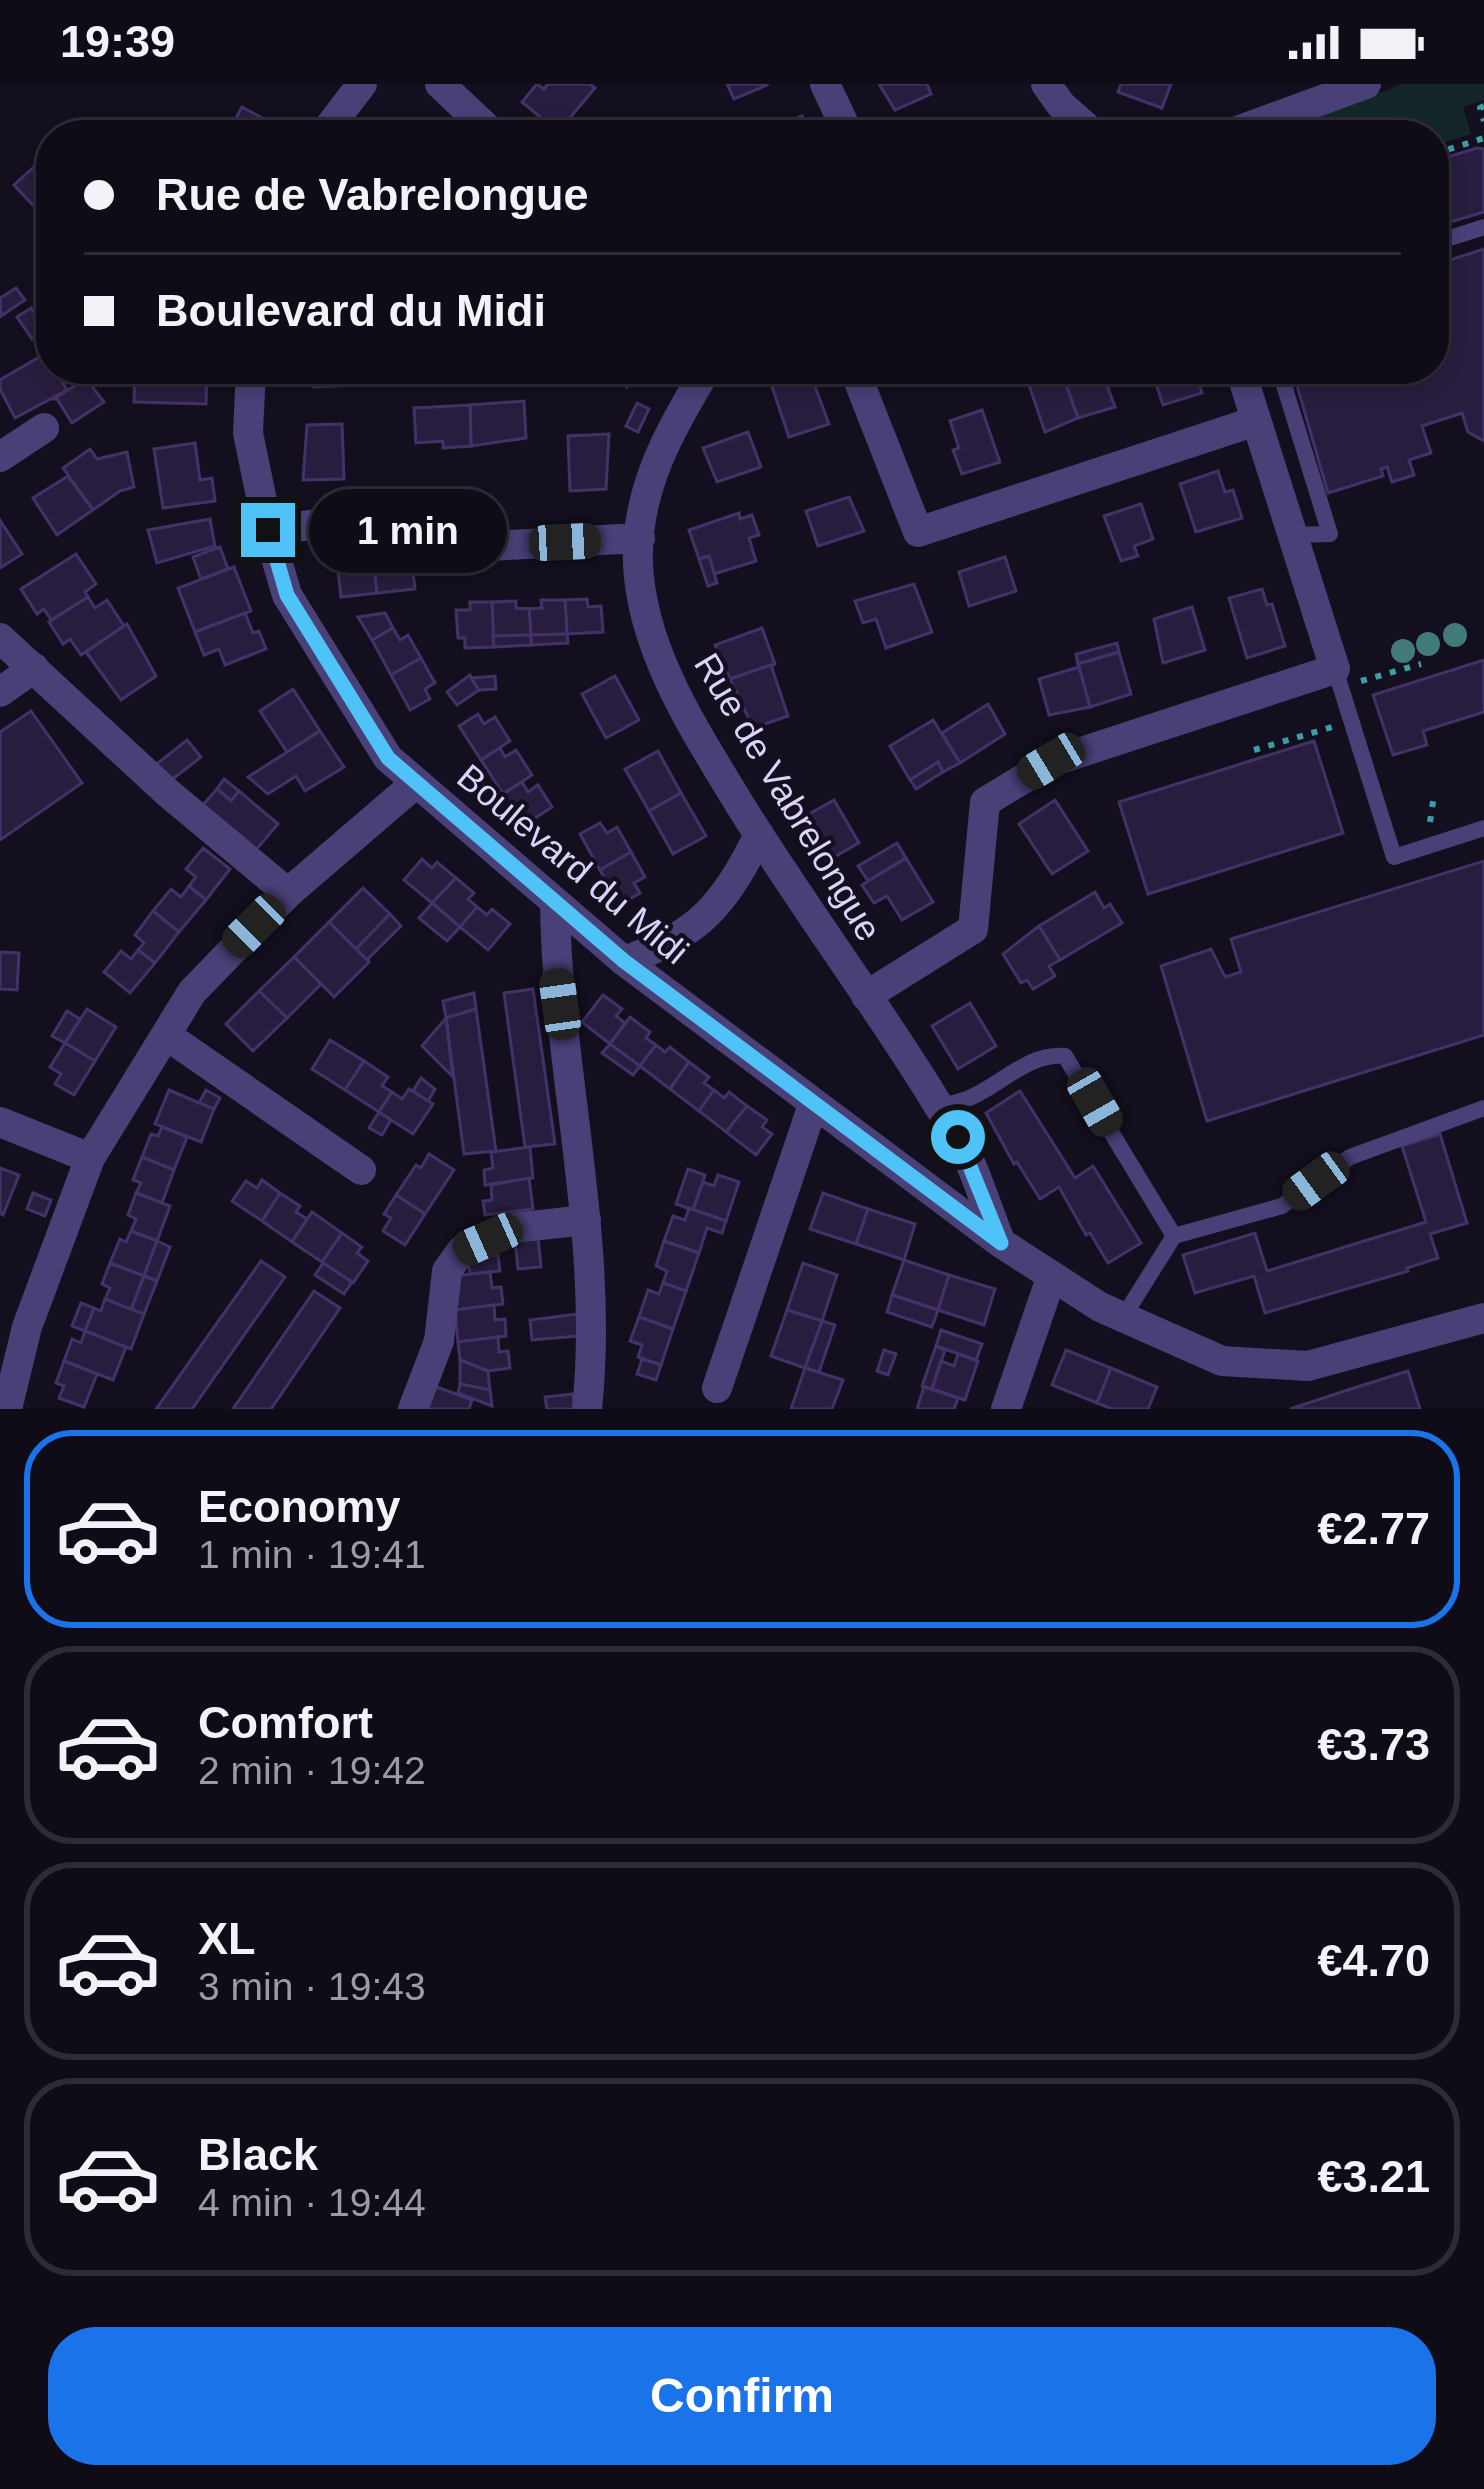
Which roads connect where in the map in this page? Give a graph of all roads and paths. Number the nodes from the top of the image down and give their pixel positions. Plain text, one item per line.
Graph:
1 (362, 84) edge
2 (440, 84) edge
3 (825, 84) edge
4 (1046, 84) edge
5 (1366, 84) edge
6 (1328, 91) edge
7 (1484, 106) edge
8 (334, 120) edge
9 (478, 120) edge
10 (842, 120) edge
11 (1078, 120) edge
12 (1261, 120) edge
13 (1484, 122) edge
14 (1484, 137) edge
15 (1449, 149) edge
16 (1484, 227) edge
17 (1449, 238) edge
18 (250, 384) edge
19 (698, 384) edge
20 (860, 384) edge
21 (1245, 384) edge
22 (1284, 384) edge
23 (1256, 421) junction
24 (44, 428) dead end
25 (0, 457) edge
26 (268, 530) junction
27 (1292, 535) junction
28 (640, 538) junction
29 (0, 638) edge
30 (1421, 664) dead end
31 (34, 668) junction
32 (1347, 676) junction
33 (0, 692) edge
34 (1329, 728) dead end
35 (1254, 750) dead end
36 (416, 783) junction
37 (1484, 828) edge
38 (759, 835) junction
39 (288, 892) junction
40 (555, 903) junction
41 (624, 961) junction
42 (866, 996) junction
43 (166, 1035) junction
44 (813, 1105) junction
45 (937, 1105) junction
46 (1484, 1108) edge
47 (0, 1122) edge
48 (91, 1158) junction
49 (361, 1170) dead end
50 (586, 1220) junction
51 (1174, 1236) junction
52 (1001, 1243) junction
53 (1051, 1277) junction
54 (1484, 1318) edge
55 (1122, 1319) junction
56 (717, 1388) dead end
57 (7, 1409) edge
58 (413, 1409) edge
59 (587, 1409) edge
60 (1006, 1409) edge

1 - 8 street
2 - 9 street
3 - 10 street
4 - 11 street
5 - 6 street
6 - 12 street
7 - 13 path
14 - 15 path
16 - 17 lane
18 - 26 street, Boulevard du Midi
19 - 28 street, Rue de Vabrelongue
20 - 23 street
21 - 23 street
22 - 27 lane
23 - 27 street
24 - 25 street
26 - 28 street
26 - 36 street, Boulevard du Midi
27 - 32 street
28 - 38 street, Rue de Vabrelongue
29 - 31 street
30 - 32 path
31 - 33 street
31 - 39 street
32 - 37 lane
32 - 42 street
34 - 35 path
36 - 39 street
36 - 40 street, Boulevard du Midi
38 - 41 street
38 - 42 street, Rue de Vabrelongue
39 - 43 street
40 - 41 street, Boulevard du Midi
40 - 50 street
41 - 44 street, Boulevard du Midi
42 - 45 street, Rue de Vabrelongue
43 - 48 street
43 - 49 street
44 - 52 street, Boulevard du Midi
44 - 56 street
45 - 51 lane
45 - 52 street, Rue de Vabrelongue
46 - 51 lane
47 - 48 street
48 - 57 street
50 - 58 street
50 - 59 street
51 - 55 lane
52 - 53 street, Boulevard du Midi
53 - 55 street, Boulevard du Midi
53 - 60 street
54 - 55 street, Boulevard du Midi

